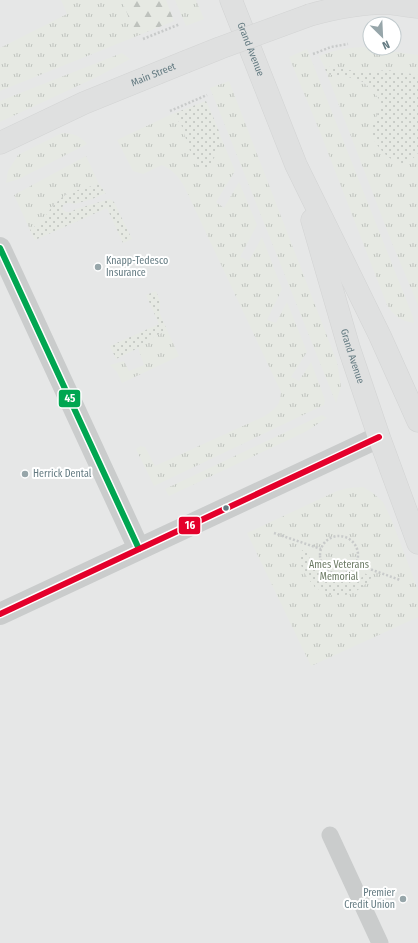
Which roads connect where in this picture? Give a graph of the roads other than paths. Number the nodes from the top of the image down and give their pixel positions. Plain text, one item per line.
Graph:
1 (231, 0) edge
2 (418, 7) edge
3 (0, 143) edge
4 (296, 165) junction
5 (0, 248) edge
6 (417, 413) edge
7 (379, 437) junction
8 (418, 543) edge
9 (139, 549) junction
10 (0, 614) edge
11 (330, 835) dead end
12 (380, 943) edge

1 - 4 main road, Grand Avenue
2 - 3 main road, Main Street, bridge
4 - 6 main road, Grand Avenue
4 - 7 main road, Grand Avenue
5 - 9 street
7 - 8 main road, Grand Avenue
7 - 9 street
9 - 10 street
11 - 12 lane

